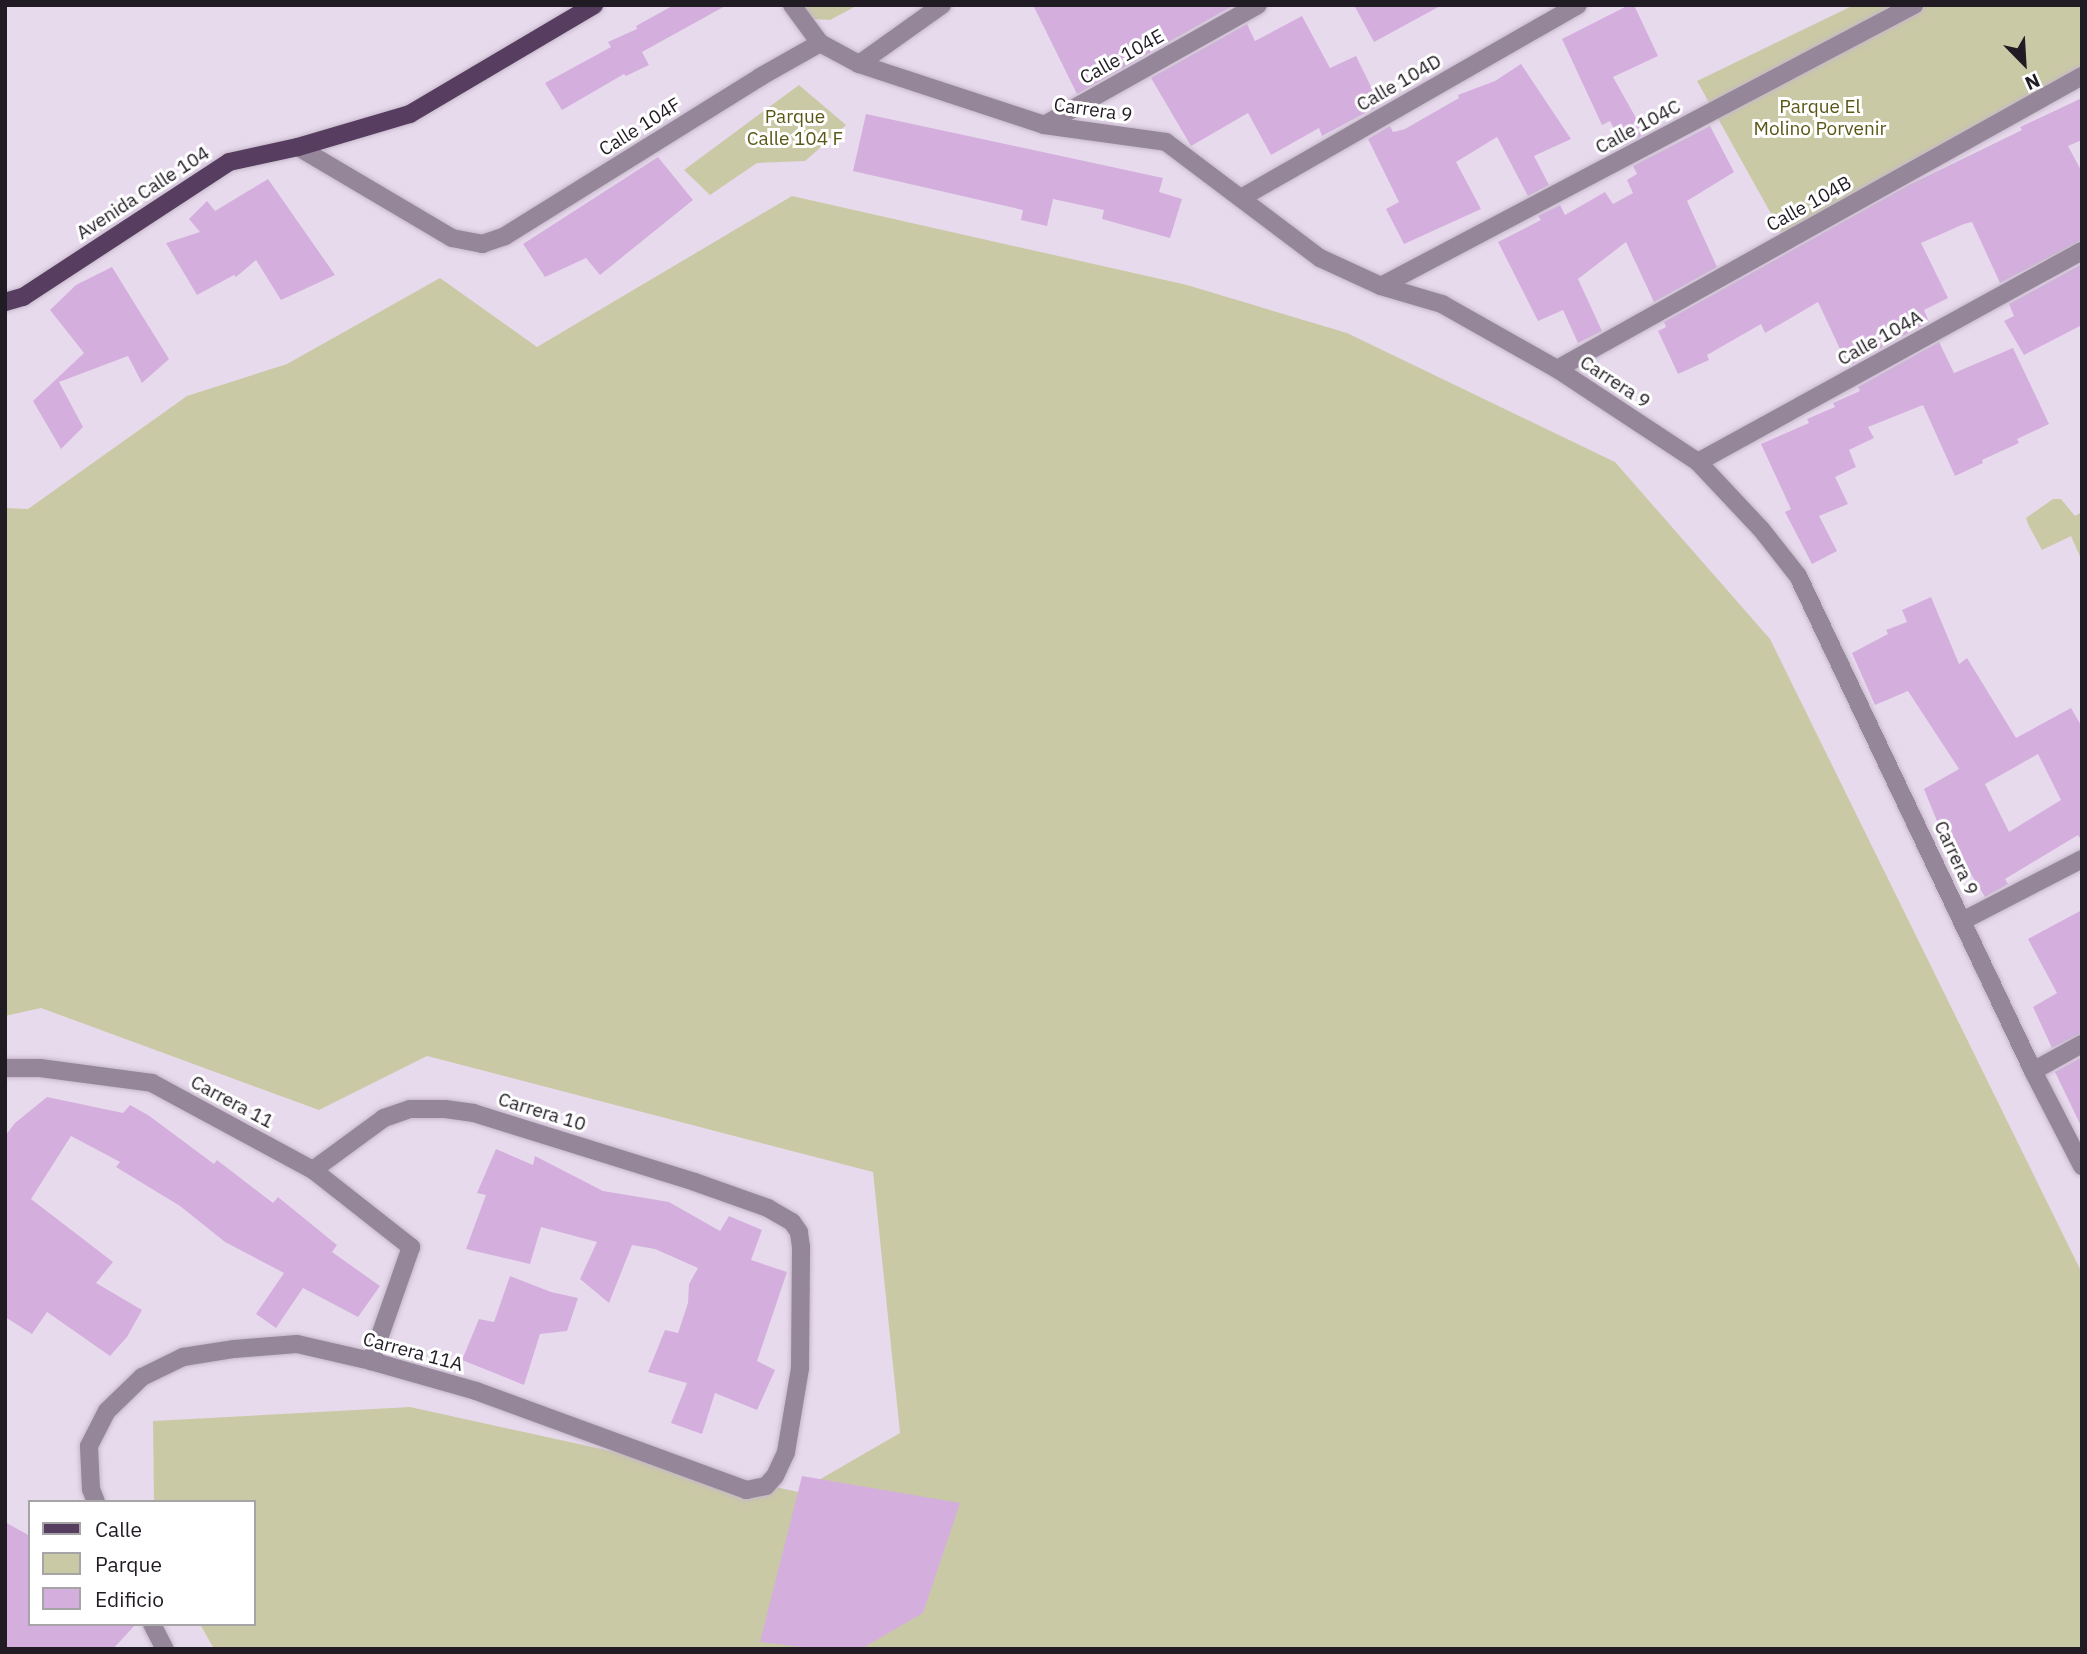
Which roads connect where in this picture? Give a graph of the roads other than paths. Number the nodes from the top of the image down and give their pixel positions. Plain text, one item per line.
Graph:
1 (594, 5) edge
2 (792, 5) edge
3 (942, 5) edge
4 (1258, 5) edge
5 (1578, 5) edge
6 (1914, 5) edge
7 (820, 43) junction
8 (859, 64) junction
9 (2082, 76) edge
10 (1044, 125) junction
11 (298, 147) junction
12 (1241, 198) junction
13 (2082, 251) edge
14 (1381, 286) junction
15 (5, 302) edge
16 (1557, 369) junction
17 (1699, 462) junction
18 (2082, 859) edge
19 (1962, 921) junction
20 (2082, 1044) edge
21 (5, 1068) edge
22 (2033, 1071) junction
23 (2082, 1166) edge
24 (313, 1170) junction
25 (371, 1361) junction
26 (786, 1452) joint
27 (95, 1500) edge
28 (153, 1626) edge
29 (165, 1649) edge

1 - 11 main road, Avenida Calle 104
2 - 7 street, Carrera 9
3 - 8 street
4 - 10 street, Calle 104E
5 - 12 street, Calle 104D
6 - 14 street, Calle 104C
7 - 8 street, Carrera 9
7 - 11 street, Calle 104F
8 - 10 street, Carrera 9
9 - 16 street, Calle 104B
10 - 12 street, Carrera 9
11 - 15 main road, Avenida Calle 104
12 - 14 street, Carrera 9
13 - 17 street, Calle 104A
14 - 16 street, Carrera 9
16 - 17 street, Carrera 9
17 - 19 street, Carrera 9
18 - 19 street
19 - 22 street, Carrera 9
20 - 22 street
21 - 24 street, Carrera 11
22 - 23 street, Carrera 9
24 - 25 street, Carrera 11
24 - 26 street, Carrera 10
25 - 26 street, Carrera 11A
25 - 27 street, Carrera 11A
28 - 29 street

